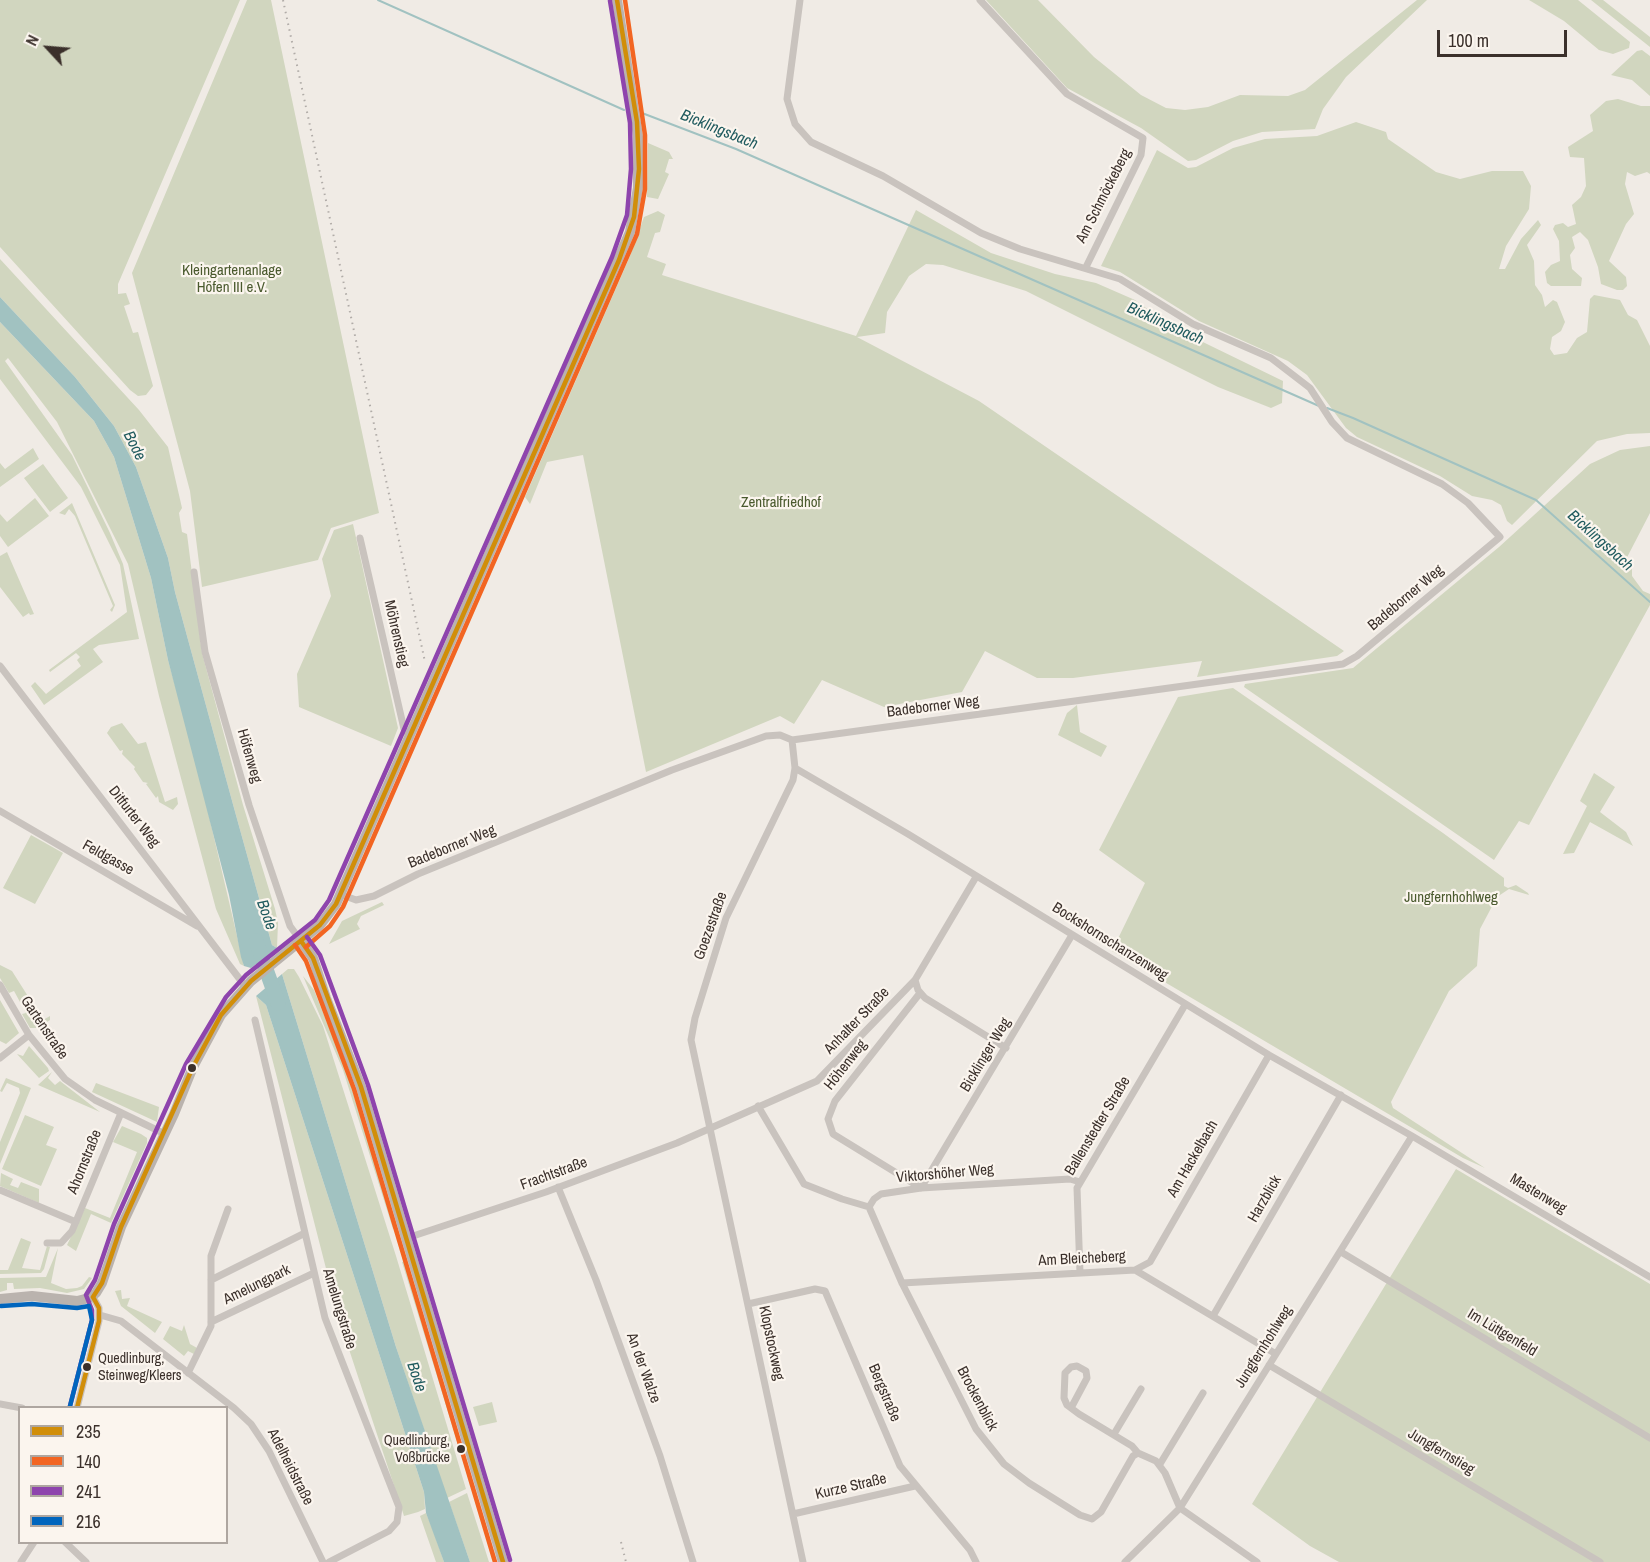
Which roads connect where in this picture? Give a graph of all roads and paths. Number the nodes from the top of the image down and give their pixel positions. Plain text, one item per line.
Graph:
1 (617, 0) edge
2 (800, 0) edge
3 (980, 0) edge
4 (1086, 267) junction
5 (360, 538) dead end
6 (194, 572) dead end
7 (0, 666) edge
8 (409, 735) junction
9 (792, 740) junction
10 (795, 768) junction
11 (0, 811) edge
12 (976, 877) junction
13 (340, 894) junction
14 (202, 928) junction
15 (1072, 935) junction
16 (301, 941) junction
17 (915, 980) junction
18 (248, 983) junction
19 (0, 986) edge
20 (920, 993) junction
21 (1185, 1005) junction
22 (255, 1020) dead end
23 (29, 1035) junction
24 (1006, 1048) junction
25 (1269, 1055) junction
26 (0, 1058) edge
27 (1341, 1095) junction
28 (758, 1106) junction
29 (121, 1113) junction
30 (709, 1130) junction
31 (165, 1134) junction
32 (1412, 1136) junction
33 (1080, 1182) junction
34 (558, 1187) junction
35 (921, 1188) junction
36 (0, 1190) edge
37 (869, 1207) junction
38 (228, 1209) dead end
39 (76, 1222) junction
40 (305, 1233) junction
41 (407, 1238) junction
42 (47, 1243) dead end
43 (1341, 1252) junction
44 (1135, 1270) junction
45 (314, 1273) junction
46 (1080, 1273) junction
47 (1650, 1277) edge
48 (211, 1280) junction
49 (902, 1283) junction
50 (93, 1297) junction
51 (0, 1299) edge
52 (748, 1304) junction
53 (100, 1314) junction
54 (1213, 1316) junction
55 (211, 1322) junction
56 (1276, 1354) junction
57 (1269, 1365) junction
58 (188, 1373) junction
59 (1141, 1389) dead end
60 (1203, 1393) dead end
61 (0, 1404) edge
62 (18, 1406) edge
63 (77, 1406) edge
64 (1071, 1408) junction
65 (1114, 1434) junction
66 (1650, 1438) edge
67 (1138, 1453) junction
68 (1160, 1464) junction
69 (915, 1486) junction
70 (1180, 1508) junction
71 (793, 1514) junction
72 (33, 1544) edge
73 (67, 1544) edge
74 (21, 1562) edge
75 (86, 1562) edge
76 (323, 1562) edge
77 (329, 1562) edge
78 (503, 1562) edge
79 (693, 1562) edge
80 (803, 1562) edge
81 (976, 1562) edge
82 (1125, 1562) edge
83 (1257, 1562) edge
84 (1600, 1562) edge

1 - 8 main road
2 - 4 street
3 - 4 street, Am Schmöckeberg
4 - 9 street, Badeborner Weg
5 - 8 street, Möhrenstieg
6 - 16 street, Höfenweg
7 - 14 street, Ditfurter Weg
8 - 13 main road
9 - 10 street, Goezestraße
9 - 13 street, Badeborner Weg
10 - 12 street, Bockshornschanzenweg
10 - 30 street, Goezestraße
11 - 14 street, Feldgasse
12 - 15 street, Bockshornschanzenweg
12 - 17 street, Anhalter Straße
13 - 16 main road
14 - 18 street, Ditfurter Weg
15 - 21 street, Bockshornschanzenweg
15 - 24 street, Bicklinger Weg
16 - 18 main road
16 - 41 main road
17 - 20 street
17 - 28 street, Anhalter Straße
18 - 31 main road
19 - 23 street, Gartenstraße
20 - 24 street
20 - 35 street, Höhenweg
21 - 25 street, Bockshornschanzenweg
21 - 33 street, Ballenstedter Straße
22 - 40 street, Amelungstraße
23 - 26 street
23 - 29 street, Gartenstraße
24 - 35 street, Bicklinger Weg
25 - 27 street, Bockshornschanzenweg
25 - 44 street, Am Hackelbach
27 - 32 street, Bockshornschanzenweg
27 - 54 street, Harzblick
28 - 30 street, Anhalter Straße
28 - 37 street
29 - 31 street, Gartenstraße
29 - 39 street, Ahornstraße
30 - 34 street, Frachtstraße
30 - 52 street, Klopstockweg
31 - 50 main road
32 - 43 street, Jungfernhohlweg
32 - 47 street, Mastenweg
33 - 35 street, Viktorshöher Weg
33 - 46 street, Ballenstedter Straße
34 - 41 street, Frachtstraße
34 - 79 street, An der Walze
35 - 37 street, Viktorshöher Weg
36 - 39 street
37 - 49 street, Brockenblick
38 - 48 street, Amelungpark
39 - 42 street, Ahornstraße
40 - 45 street, Amelungstraße
40 - 48 street, Amelungpark
41 - 78 main road
43 - 56 street, Jungfernhohlweg
43 - 66 street, Im Lüttgenfeld
44 - 46 street, Am Bleicheberg
44 - 54 street, Am Bleicheberg
45 - 55 street, Amelungpark
45 - 77 street, Amelungstraße
46 - 49 street, Am Bleicheberg
48 - 55 street, Amelungpark
49 - 67 street, Brockenblick
50 - 51 main road
50 - 53 street
52 - 69 street, Bergstraße
52 - 71 street, Klopstockweg
53 - 58 street, Adelheidstraße
53 - 63 street
54 - 56 street, Am Bleicheberg
55 - 58 street, Amelungpark
56 - 57 street, Jungfernhohlweg
57 - 70 street, Jungfernhohlweg
57 - 84 street, Jungfernstieg
58 - 76 street, Adelheidstraße
59 - 65 street
60 - 68 street
61 - 62 street
64 - 64 street
64 - 65 street
65 - 67 street
67 - 68 street
68 - 70 street
69 - 71 street, Kurze Straße
69 - 81 street, Bergstraße
70 - 82 street, Jungfernhohlweg
70 - 83 street
71 - 80 street, Klopstockweg
72 - 74 street
73 - 75 street

